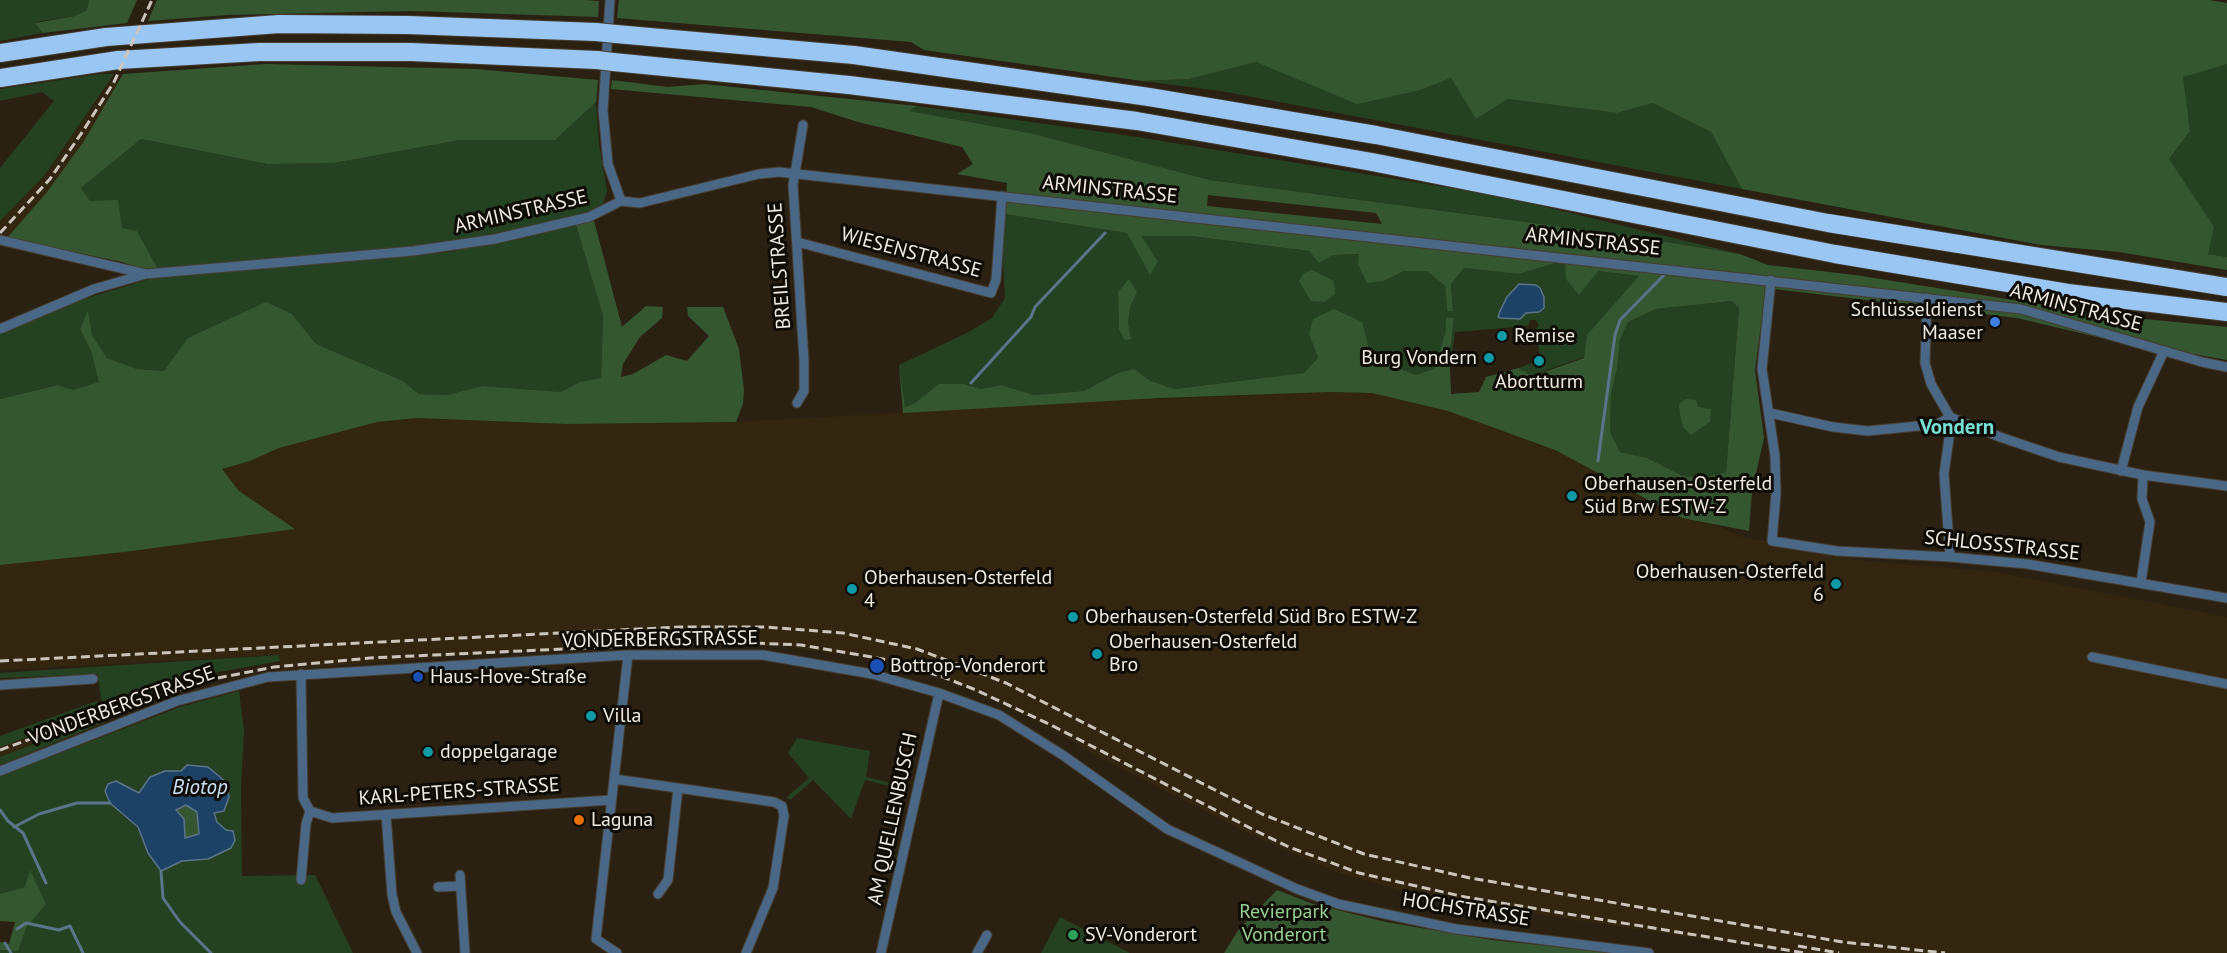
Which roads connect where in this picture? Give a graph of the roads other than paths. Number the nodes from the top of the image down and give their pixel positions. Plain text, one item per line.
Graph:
1 (610, 0) edge
2 (0, 53) edge
3 (0, 78) edge
4 (803, 125) dead end
5 (794, 174) junction
6 (1002, 196) junction
7 (621, 201) junction
8 (0, 240) edge
9 (797, 242) junction
10 (146, 274) junction
11 (1771, 280) junction
12 (2227, 287) edge
13 (1927, 298) junction
14 (2227, 312) edge
15 (0, 329) edge
16 (2164, 351) junction
17 (2227, 367) edge
18 (797, 403) dead end
19 (1770, 413) junction
20 (1950, 417) junction
21 (2121, 471) junction
22 (2143, 475) junction
23 (2227, 486) edge
24 (1950, 557) junction
25 (2141, 582) junction
26 (2227, 598) edge
27 (628, 655) junction
28 (2092, 657) dead end
29 (301, 674) junction
30 (93, 679) dead end
31 (2227, 684) edge
32 (0, 685) edge
33 (939, 693) junction
34 (0, 771) edge
35 (614, 779) junction
36 (678, 788) junction
37 (611, 800) junction
38 (310, 811) junction
39 (386, 815) junction
40 (460, 875) dead end
41 (301, 880) dead end
42 (1282, 882) joint
43 (460, 886) junction
44 (438, 887) dead end
45 (658, 894) dead end
46 (987, 935) dead end
47 (417, 953) edge
48 (465, 953) edge
49 (617, 953) edge
50 (746, 953) edge
51 (881, 953) edge
52 (977, 953) edge
53 (1649, 953) edge

1 - 7 street
2 - 12 highway, bridge
3 - 14 highway
4 - 5 street, BREILSTRASSE
5 - 6 street, ARMINSTRASSE
5 - 7 street, ARMINSTRASSE
5 - 9 street, BREILSTRASSE
6 - 9 street, WIESENSTRASSE
6 - 11 street, ARMINSTRASSE
7 - 10 street, ARMINSTRASSE
8 - 10 street
9 - 18 street, BREILSTRASSE
10 - 15 street, ARMINSTRASSE
11 - 13 street, ARMINSTRASSE
11 - 19 street
13 - 16 street, ARMINSTRASSE
13 - 20 street
16 - 17 street, ARMINSTRASSE
16 - 21 street
19 - 20 street
19 - 24 street, SCHLOSSSTRASSE
20 - 21 street
20 - 24 street
21 - 22 street
22 - 23 street
22 - 25 street
24 - 25 street, SCHLOSSSTRASSE
25 - 26 street, SCHLOSSSTRASSE
27 - 29 street, VONDERBERGSTRASSE
27 - 33 street, VONDERBERGSTRASSE
27 - 35 street
28 - 31 street
29 - 34 street, VONDERBERGSTRASSE
29 - 38 street
30 - 32 street
33 - 42 street, VONDERBERGSTRASSE
33 - 51 street, AM QUELLENBUSCH
35 - 36 street
35 - 37 street
36 - 45 street
36 - 50 street
37 - 39 street, KARL-PETERS-STRASSE
37 - 49 street
38 - 39 street, KARL-PETERS-STRASSE
38 - 41 street
39 - 47 street
40 - 43 street
42 - 53 street, HOCHSTRASSE
43 - 44 street
43 - 48 street
46 - 52 street

